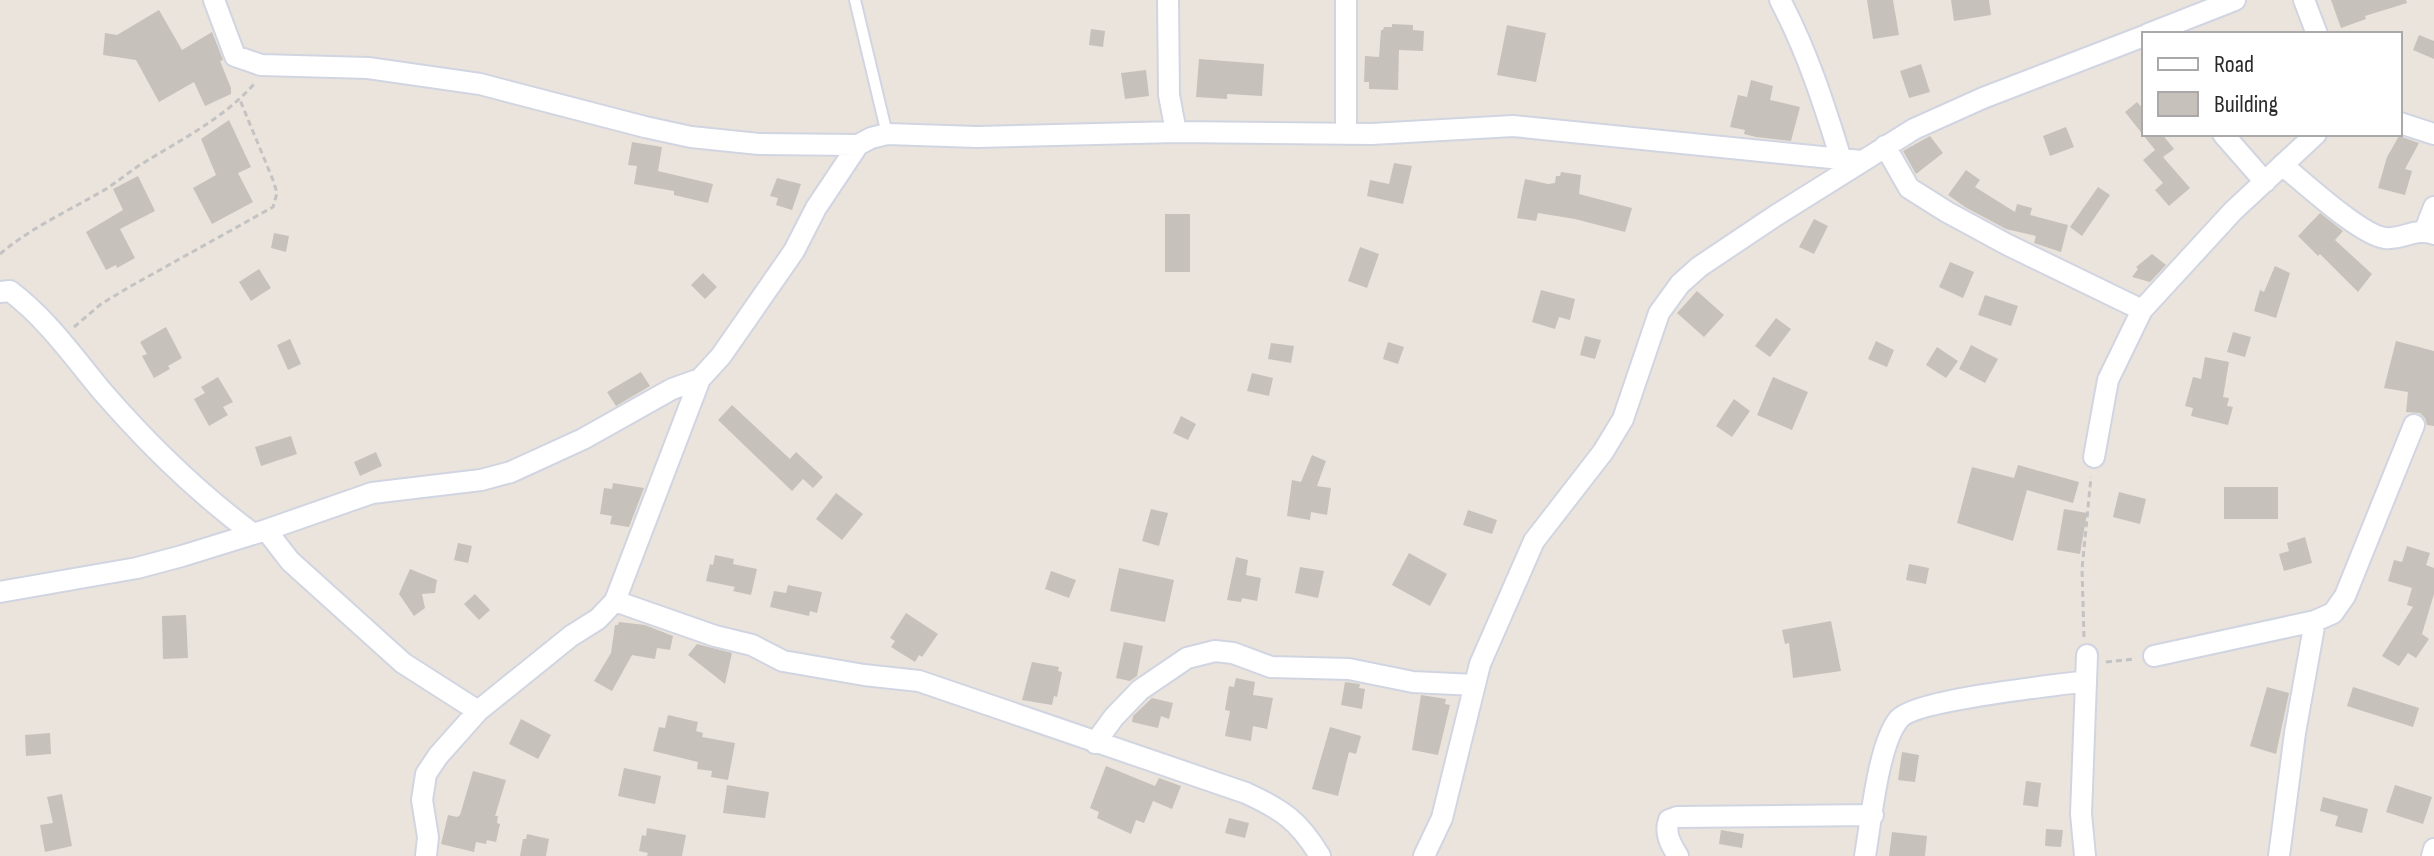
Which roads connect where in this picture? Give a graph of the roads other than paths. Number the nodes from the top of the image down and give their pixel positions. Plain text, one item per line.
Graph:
1 (214, 0) edge
2 (855, 0) edge
3 (1168, 0) edge
4 (1346, 0) edge
5 (1780, 0) edge
6 (2235, 0) edge
7 (2304, 0) edge
8 (2154, 32) edge
9 (2316, 32) edge
10 (2142, 37) edge
11 (2402, 124) edge
12 (1176, 132) junction
13 (887, 134) junction
14 (1346, 134) junction
15 (2434, 134) edge
16 (2225, 136) edge
17 (2314, 136) edge
18 (858, 145) junction
19 (1885, 146) junction
20 (1851, 160) junction
21 (2282, 165) junction
22 (2265, 182) junction
23 (2434, 207) edge
24 (2429, 232) edge
25 (0, 292) edge
26 (2142, 310) junction
27 (700, 379) junction
28 (2414, 425) dead end
29 (2094, 457) road end
30 (259, 532) junction
31 (0, 592) edge
32 (615, 601) junction
33 (2315, 621) junction
34 (2087, 655) road end
35 (2154, 656) road end
36 (2086, 681) junction
37 (1475, 685) junction
38 (478, 711) junction
39 (1095, 743) junction
40 (1873, 815) junction
41 (2434, 849) edge
42 (426, 856) edge
43 (1320, 856) edge
44 (1424, 856) edge
45 (1678, 856) edge
46 (1865, 856) edge
47 (2085, 856) edge
48 (2279, 856) edge
49 (2432, 856) edge

1 - 18 street
2 - 13 lane
3 - 12 street
4 - 14 street
5 - 20 street
6 - 8 street
7 - 9 street
10 - 19 street
11 - 15 street
12 - 13 street
12 - 14 street
13 - 18 street
14 - 20 street
16 - 22 street
17 - 21 street
18 - 27 street
19 - 20 street
19 - 26 street
20 - 37 street
21 - 22 street
21 - 24 street
22 - 26 street
23 - 24 street
25 - 30 street
26 - 29 street
27 - 30 street
27 - 32 street
28 - 33 street
30 - 31 street
30 - 38 street
32 - 38 street
32 - 39 street
33 - 35 street
33 - 48 street
34 - 36 street
36 - 40 street
36 - 47 street
37 - 39 street
37 - 44 street
38 - 42 street
39 - 43 street
40 - 45 street
40 - 46 street
41 - 49 street

